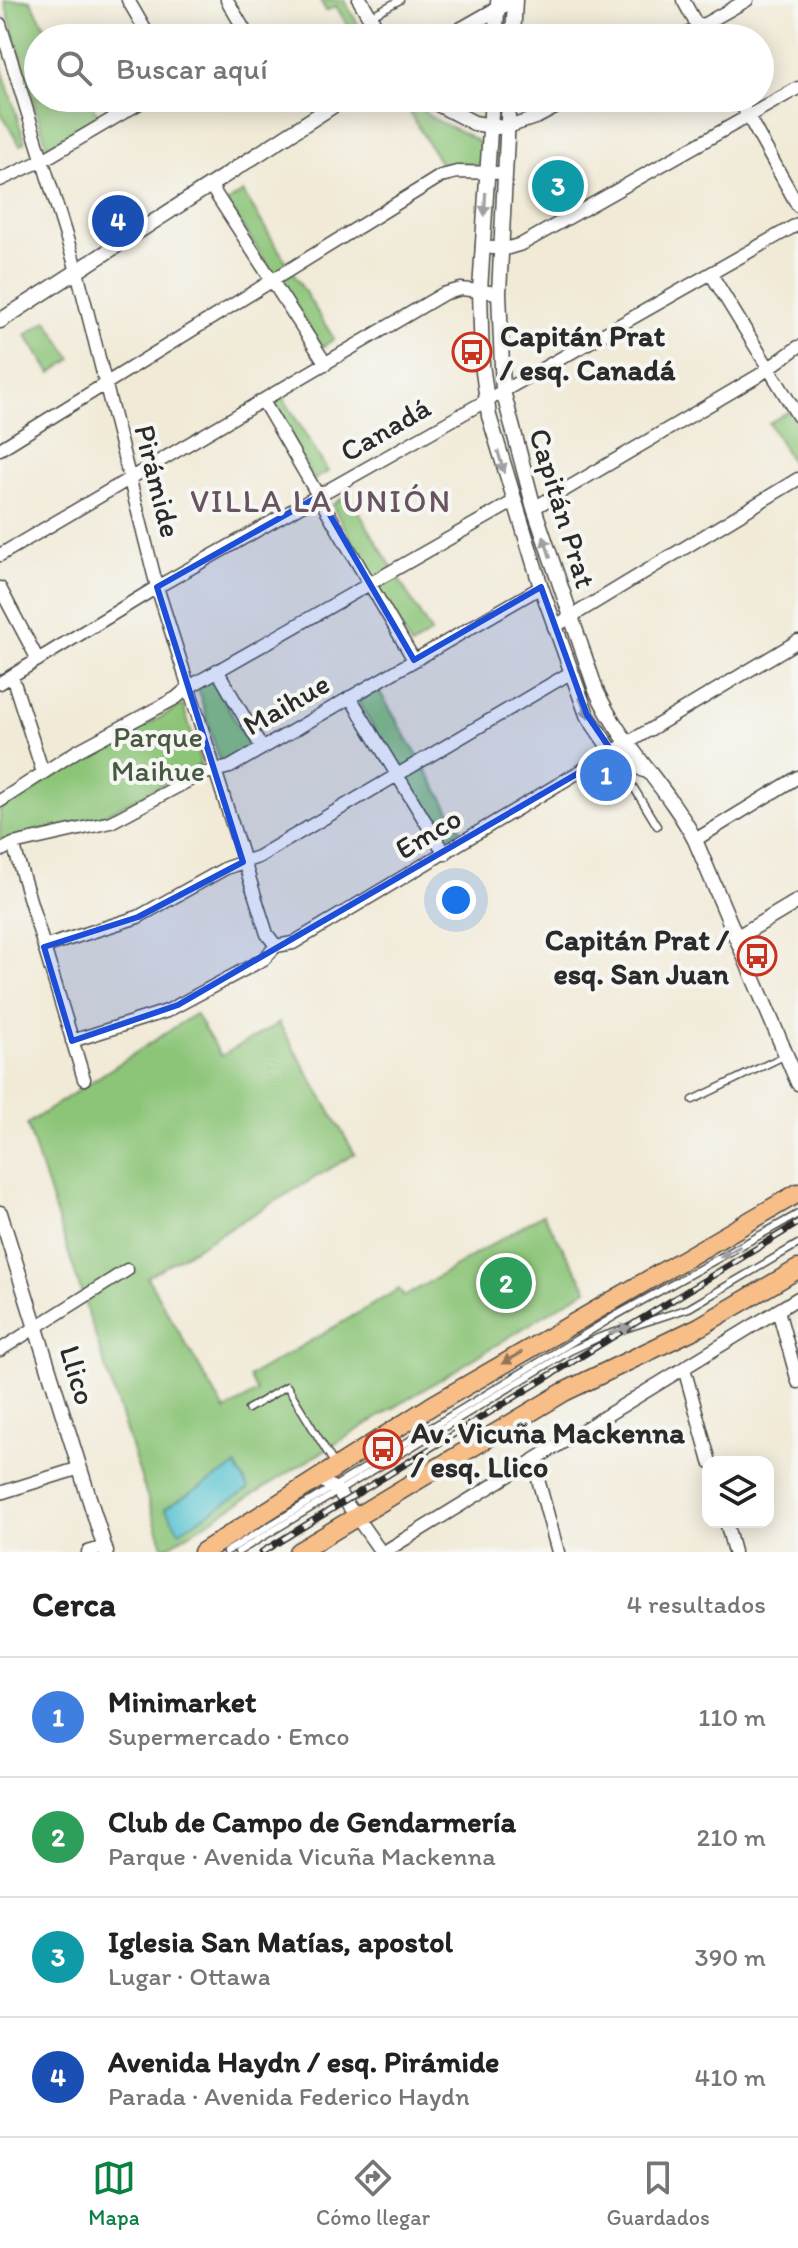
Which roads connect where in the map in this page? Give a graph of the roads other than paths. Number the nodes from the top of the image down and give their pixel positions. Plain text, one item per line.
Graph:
1 (128, 0) edge
2 (227, 0) edge
3 (360, 0) edge
4 (400, 0) edge
5 (514, 0) edge
6 (683, 0) edge
7 (747, 0) edge
8 (498, 4) edge
9 (370, 17) junction
10 (0, 24) edge
11 (142, 24) edge
12 (241, 24) edge
13 (374, 24) edge
14 (467, 24) edge
15 (496, 24) edge
16 (513, 24) edge
17 (696, 24) edge
18 (714, 24) edge
19 (798, 88) edge
20 (24, 100) edge
21 (774, 101) edge
22 (28, 112) edge
23 (124, 112) edge
24 (323, 112) edge
25 (456, 112) edge
26 (491, 112) edge
27 (509, 112) edge
28 (547, 112) edge
29 (746, 112) edge
30 (755, 112) edge
31 (748, 116) junction
32 (508, 127) junction
33 (490, 128) junction
34 (43, 160) junction
35 (487, 171) junction
36 (505, 173) junction
37 (0, 180) edge
38 (210, 185) junction
39 (798, 206) edge
40 (798, 224) edge
41 (482, 247) junction
42 (501, 249) junction
43 (77, 271) junction
44 (711, 274) junction
45 (273, 281) junction
46 (480, 291) junction
47 (499, 293) junction
48 (0, 321) edge
49 (798, 347) edge
50 (326, 364) junction
51 (768, 368) junction
52 (106, 383) junction
53 (503, 391) junction
54 (263, 401) junction
55 (486, 401) junction
56 (798, 416) edge
57 (0, 449) edge
58 (130, 479) junction
59 (798, 479) edge
60 (319, 496) junction
61 (513, 502) junction
62 (534, 508) junction
63 (0, 555) edge
64 (370, 583) junction
65 (157, 587) junction
66 (541, 587) junction
67 (0, 588) edge
68 (570, 618) junction
69 (554, 627) junction
70 (798, 641) edge
71 (38, 660) junction
72 (414, 660) junction
73 (217, 670) junction
74 (570, 673) junction
75 (12, 676) junction
76 (0, 683) edge
77 (189, 687) junction
78 (350, 697) junction
79 (628, 745) junction
80 (262, 748) junction
81 (613, 753) junction
82 (215, 770) junction
83 (646, 770) junction
84 (43, 773) junction
85 (397, 774) junction
86 (798, 777) edge
87 (0, 801) edge
88 (657, 826) dead end
89 (695, 840) junction
90 (13, 844) junction
91 (0, 851) edge
92 (445, 854) junction
93 (244, 862) junction
94 (798, 901) edge
95 (736, 938) junction
96 (276, 946) junction
97 (44, 947) junction
98 (72, 1041) junction
99 (786, 1055) junction
100 (84, 1079) dead end
101 (798, 1083) edge
102 (693, 1100) dead end
103 (798, 1193) edge
104 (0, 1213) edge
105 (798, 1214) edge
106 (798, 1244) edge
107 (798, 1269) edge
108 (127, 1270) dead end
109 (798, 1298) edge
110 (778, 1310) junction
111 (36, 1327) junction
112 (0, 1350) edge
113 (684, 1368) junction
114 (798, 1382) edge
115 (248, 1409) dead end
116 (708, 1456) edge
117 (533, 1461) junction
118 (335, 1465) junction
119 (80, 1468) junction
120 (329, 1485) junction
121 (0, 1493) edge
122 (356, 1517) junction
123 (728, 1528) edge
124 (106, 1549) edge
125 (88, 1552) edge
126 (203, 1552) edge
127 (226, 1552) edge
128 (238, 1552) edge
129 (298, 1552) edge
130 (382, 1552) edge
131 (558, 1552) edge
132 (734, 1552) edge

1 - 11 street
2 - 12 street
3 - 9 street
4 - 9 lane
5 - 8 street
5 - 16 street
6 - 17 street
7 - 18 street
8 - 14 street
8 - 15 street
9 - 13 street
10 - 20 street, Pirámide
19 - 21 street
22 - 34 street, Pirámide
23 - 34 street
24 - 38 street
25 - 33 street
26 - 33 street, Capitán Prat
27 - 32 street, Capitán Prat
28 - 32 street
29 - 31 street
30 - 31 street
31 - 39 street
31 - 42 street
32 - 33 street
32 - 36 street, Capitán Prat
33 - 35 street, Capitán Prat
34 - 37 street
34 - 43 street, Pirámide
35 - 36 street
35 -> 41 street, Capitán Prat
35 - 45 street
36 - 42 street, Capitán Prat
38 - 43 street
38 - 45 street
40 - 44 street, Canadá
41 - 42 street
41 - 46 street, Capitán Prat
42 - 47 street, Capitán Prat
43 - 48 street
43 - 52 street, Pirámide
44 - 51 street
44 - 53 street, Canadá
45 - 50 street
45 - 52 street
46 - 47 street
46 - 50 street
46 - 55 street, Capitán Prat
47 - 53 street, Capitán Prat
49 - 51 street
50 - 54 street
51 - 56 street
51 - 62 street
52 - 57 street
52 - 58 street, Pirámide
53 - 55 street, Canadá
53 - 62 street, Capitán Prat
54 - 58 street
54 - 60 street
55 - 60 street, Canadá
55 -> 61 street, Capitán Prat
58 - 63 street
58 - 65 street, Pirámide
59 - 68 street
60 - 64 street
60 - 65 street, Canadá
61 - 64 street
61 - 66 street, Capitán Prat
68 -> 62 street, Capitán Prat
64 - 72 street
64 - 73 street
65 - 71 street, Canadá
65 - 77 street, Pirámide
66 - 69 street, Capitán Prat
66 - 72 street, Maihue
67 - 71 street
68 - 69 street
68 - 79 street, Capitán Prat
69 - 74 street, Capitán Prat
70 - 79 street, Emco
71 - 75 street, Canadá
72 - 78 street, Maihue
73 - 77 street
73 - 80 street
74 -> 81 street, Capitán Prat
74 - 85 street
75 - 76 street, Canadá
75 - 84 street
77 - 82 street, Pirámide
77 - 84 street
78 - 80 street, Maihue
78 - 85 street
79 - 81 street, Emco
79 - 83 street, Capitán Prat
80 - 82 street, Maihue
81 - 83 street, Capitán Prat
81 - 88 lane, Capitán Prat
81 - 92 street, Emco
82 - 90 street, Maihue
82 - 93 street, Pirámide
83 - 89 street, Capitán Prat
84 - 87 street
85 - 92 street
85 - 93 street
86 - 89 street
89 - 95 street, Capitán Prat
90 - 91 street, Maihue
90 - 97 street
92 - 96 street, Emco
93 - 96 street, Pirámide
93 - 97 street
94 - 95 street
95 - 99 street, Capitán Prat
96 - 98 street, Emco
97 - 98 street
98 - 100 street
99 - 101 street, Capitán Prat
99 - 102 lane
103 -> 118 main road
104 - 111 street, Llico
105 -> 120 lane
120 -> 106 lane
107 - 122 main road
108 - 111 street
109 - 110 street
110 - 113 street
110 - 114 street
111 - 112 street
111 - 119 street, Llico
113 - 116 street
113 - 117 street
115 - 118 lane
117 - 130 street
117 - 131 street
118 - 120 main road
119 - 121 street
119 - 124 street, Llico
120 - 122 street
120 - 126 main road
120 - 127 lane
120 - 128 lane
122 - 129 main road
122 - 130 street
123 - 132 street
124 - 125 street

